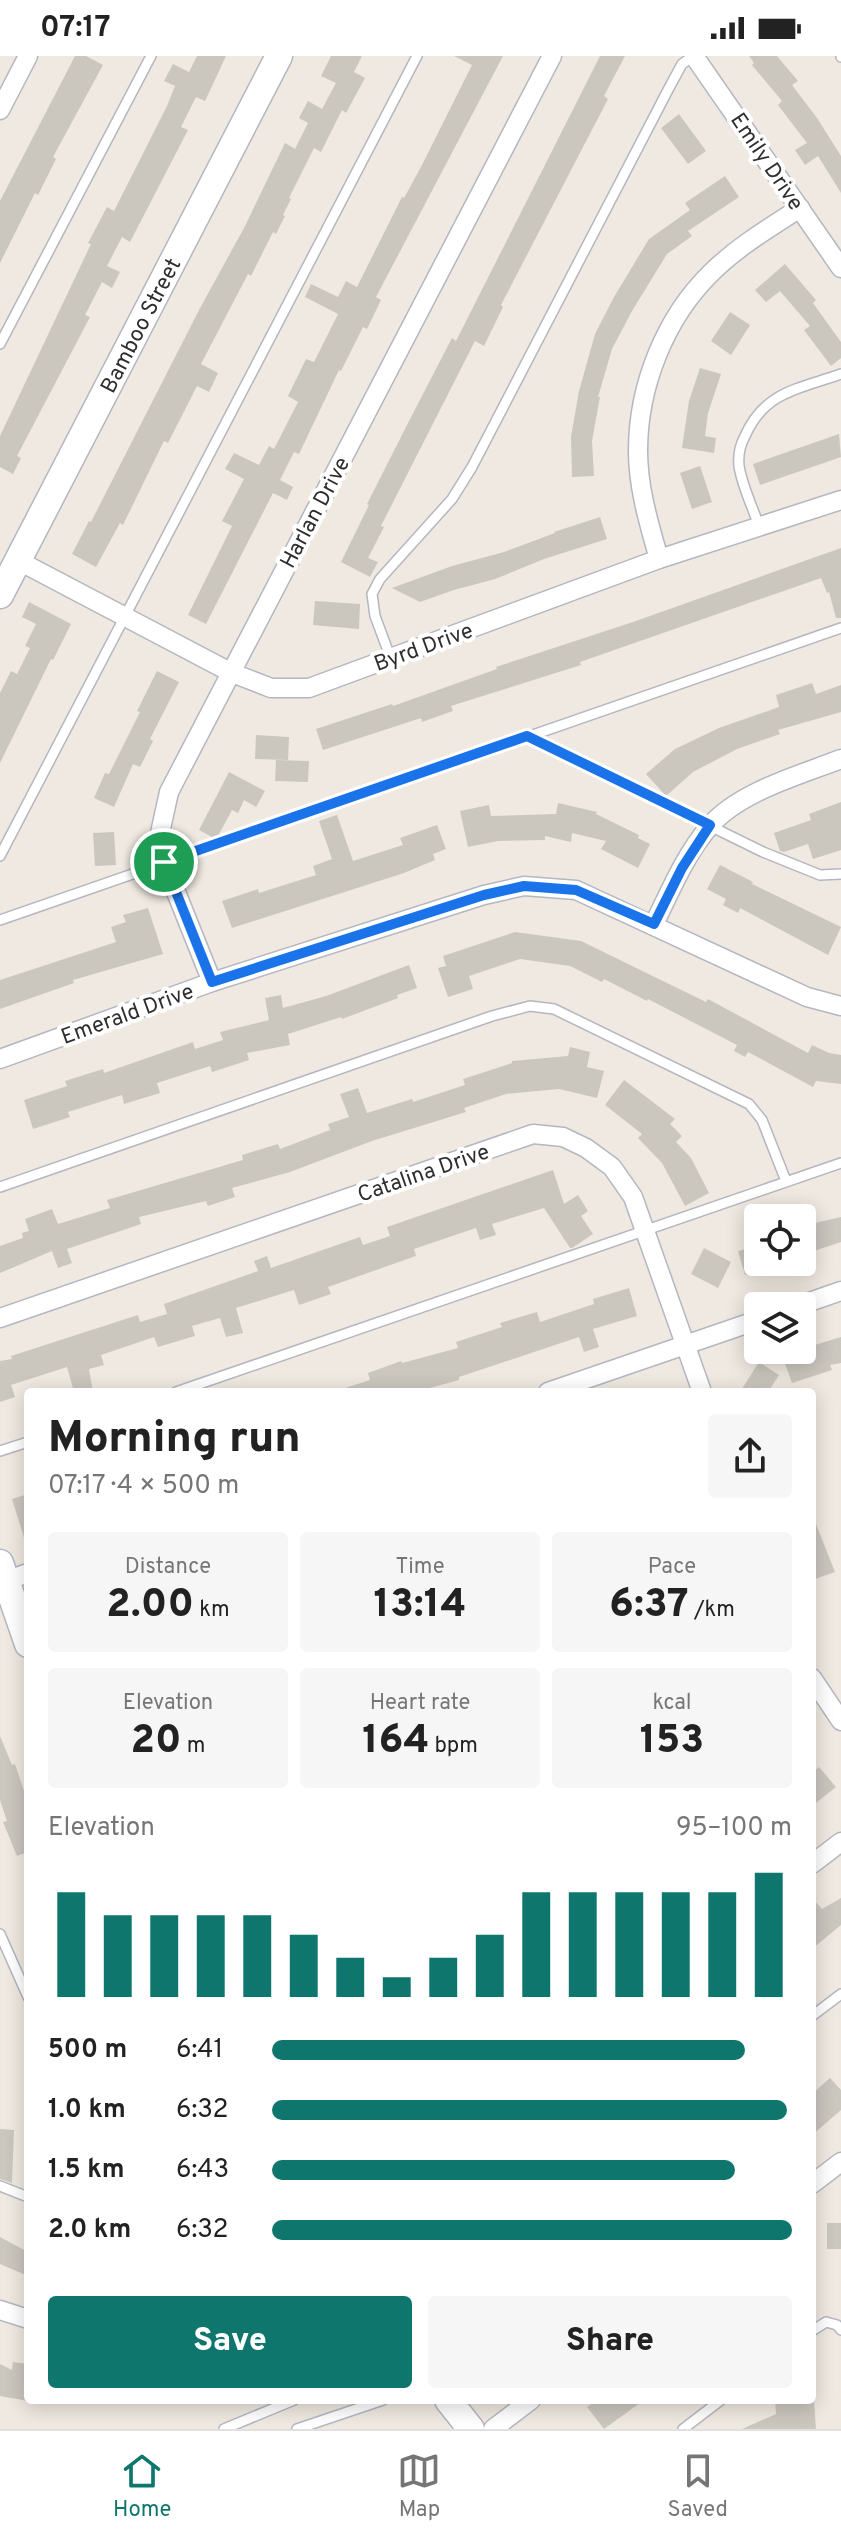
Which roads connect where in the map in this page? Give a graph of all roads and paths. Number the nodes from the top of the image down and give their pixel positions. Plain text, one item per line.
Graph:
1 (28, 56) edge
2 (151, 56) edge
3 (279, 56) edge
4 (417, 56) edge
5 (552, 56) edge
6 (693, 56) edge
7 (0, 110) edge
8 (800, 208) junction
9 (841, 268) edge
10 (0, 344) edge
11 (841, 374) edge
12 (841, 500) edge
13 (759, 526) junction
14 (659, 559) junction
15 (19, 561) junction
16 (0, 595) edge
17 (125, 617) junction
18 (841, 628) edge
19 (391, 659) junction
20 (230, 672) junction
21 (527, 736) junction
22 (841, 759) edge
23 (710, 825) junction
24 (0, 856) edge
25 (164, 862) junction
26 (841, 874) edge
27 (0, 920) edge
28 (654, 924) junction
29 (212, 982) junction
30 (841, 1006) edge
31 (0, 1059) edge
32 (841, 1163) edge
33 (786, 1181) junction
34 (0, 1187) edge
35 (645, 1230) junction
36 (841, 1291) edge
37 (816, 1300) edge
38 (0, 1318) edge
39 (744, 1325) edge
40 (685, 1345) junction
41 (188, 1388) edge
42 (560, 1388) edge
43 (701, 1388) edge
44 (24, 1443) edge
45 (0, 1451) edge
46 (9, 1575) edge
47 (24, 1629) edge
48 (816, 1684) edge
49 (841, 1721) edge
50 (841, 1842) edge
51 (816, 1861) edge
52 (0, 1934) edge
53 (24, 1988) edge
54 (841, 1994) edge
55 (816, 2013) edge
56 (841, 2162) edge
57 (816, 2181) edge
58 (0, 2186) edge
59 (24, 2195) edge
60 (0, 2310) edge
61 (24, 2318) edge
62 (816, 2328) edge
63 (841, 2330) edge
64 (284, 2404) edge
65 (371, 2404) edge
66 (451, 2404) edge
67 (526, 2404) edge
68 (716, 2404) edge
69 (224, 2429) edge
70 (297, 2429) edge
71 (471, 2429) edge
72 (493, 2429) edge
73 (683, 2429) edge

1 - 7 street
2 - 10 lane
3 - 15 street, Bamboo Street
4 - 17 lane
5 - 20 street, Harlan Drive
6 - 8 street, Emily Drive
6 - 19 lane
8 - 9 street, Emily Drive
8 - 14 street
11 - 13 lane
12 - 13 street, Byrd Drive
13 - 14 street, Byrd Drive
14 - 19 street, Byrd Drive
15 - 16 street, Bamboo Street
15 - 17 street, Byrd Drive
17 - 20 street, Byrd Drive
17 - 24 lane
18 - 21 lane
19 - 20 street, Byrd Drive
20 - 25 street, Harlan Drive
21 - 23 lane
21 - 25 lane
22 - 23 street
23 - 26 lane
23 - 28 street
25 - 27 lane
25 - 29 street, Harlan Drive
28 - 29 street, Emerald Drive
28 - 30 street, Emerald Drive
29 - 31 street, Emerald Drive
32 - 33 lane
33 - 34 lane
33 - 35 lane
35 - 38 street, Catalina Drive
35 - 40 street, Catalina Drive
35 - 41 lane
36 - 37 street
39 - 40 street
40 - 42 street
40 - 43 street, Catalina Drive
44 - 45 lane
46 - 47 street
48 - 49 street
50 - 51 street
52 - 53 lane
54 - 55 lane
56 - 57 street
58 - 59 lane
60 - 61 street
62 - 63 lane
64 - 69 lane
65 - 70 lane
66 - 71 street
67 - 72 street
68 - 73 lane

